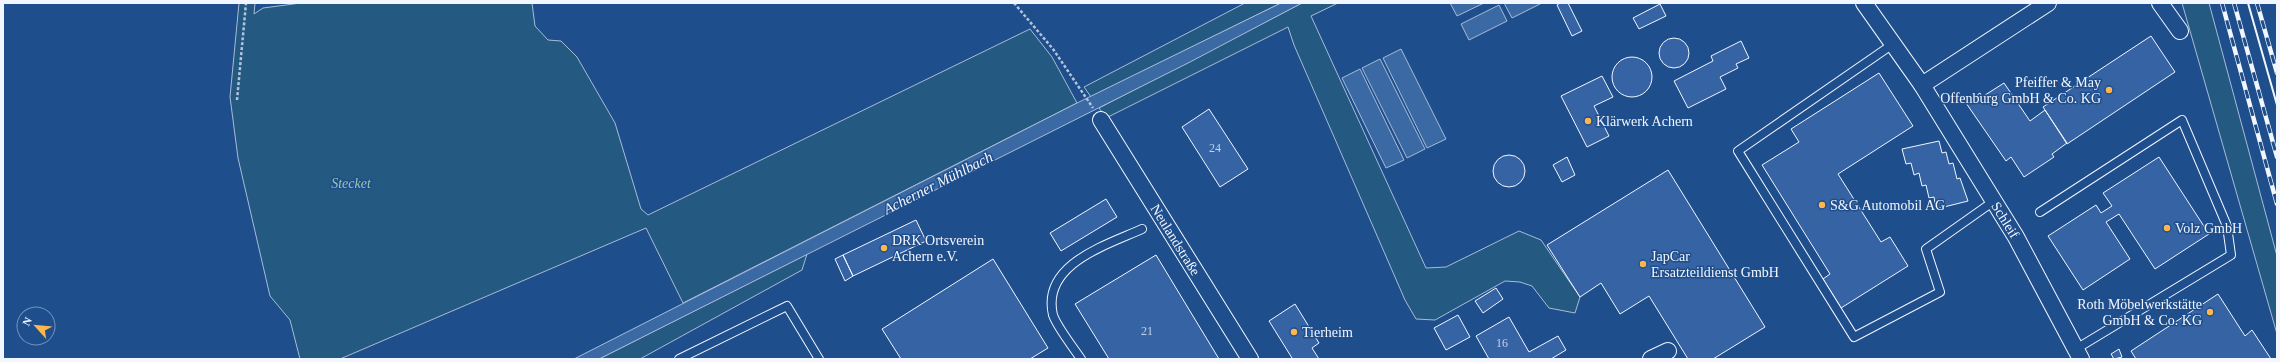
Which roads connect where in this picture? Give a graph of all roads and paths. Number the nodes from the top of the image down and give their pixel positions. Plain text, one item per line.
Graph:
1 (246, 3) edge
2 (1014, 3) edge
3 (1864, 3) edge
4 (2048, 3) edge
5 (2160, 3) edge
6 (2180, 31) dead end
7 (1893, 44) junction
8 (1922, 85) junction
9 (237, 100) dead end
10 (1101, 120) joint
11 (1994, 201) junction
12 (2040, 212) dead end
13 (1142, 229) dead end
14 (1668, 351) dead end
15 (2079, 354) edge
16 (679, 359) edge
17 (819, 359) edge
18 (1081, 359) edge
19 (1250, 359) edge
20 (1651, 359) edge

1 - 9 path
2 - 10 path
3 - 7 street, Schleif
4 - 8 street
5 - 6 street
7 - 8 street, Schleif
7 - 11 lane
8 - 11 street, Schleif
10 - 19 street, Neulandstraße
11 - 15 street, Schleif
12 - 15 lane
13 - 18 lane
14 - 20 street
16 - 17 lane

